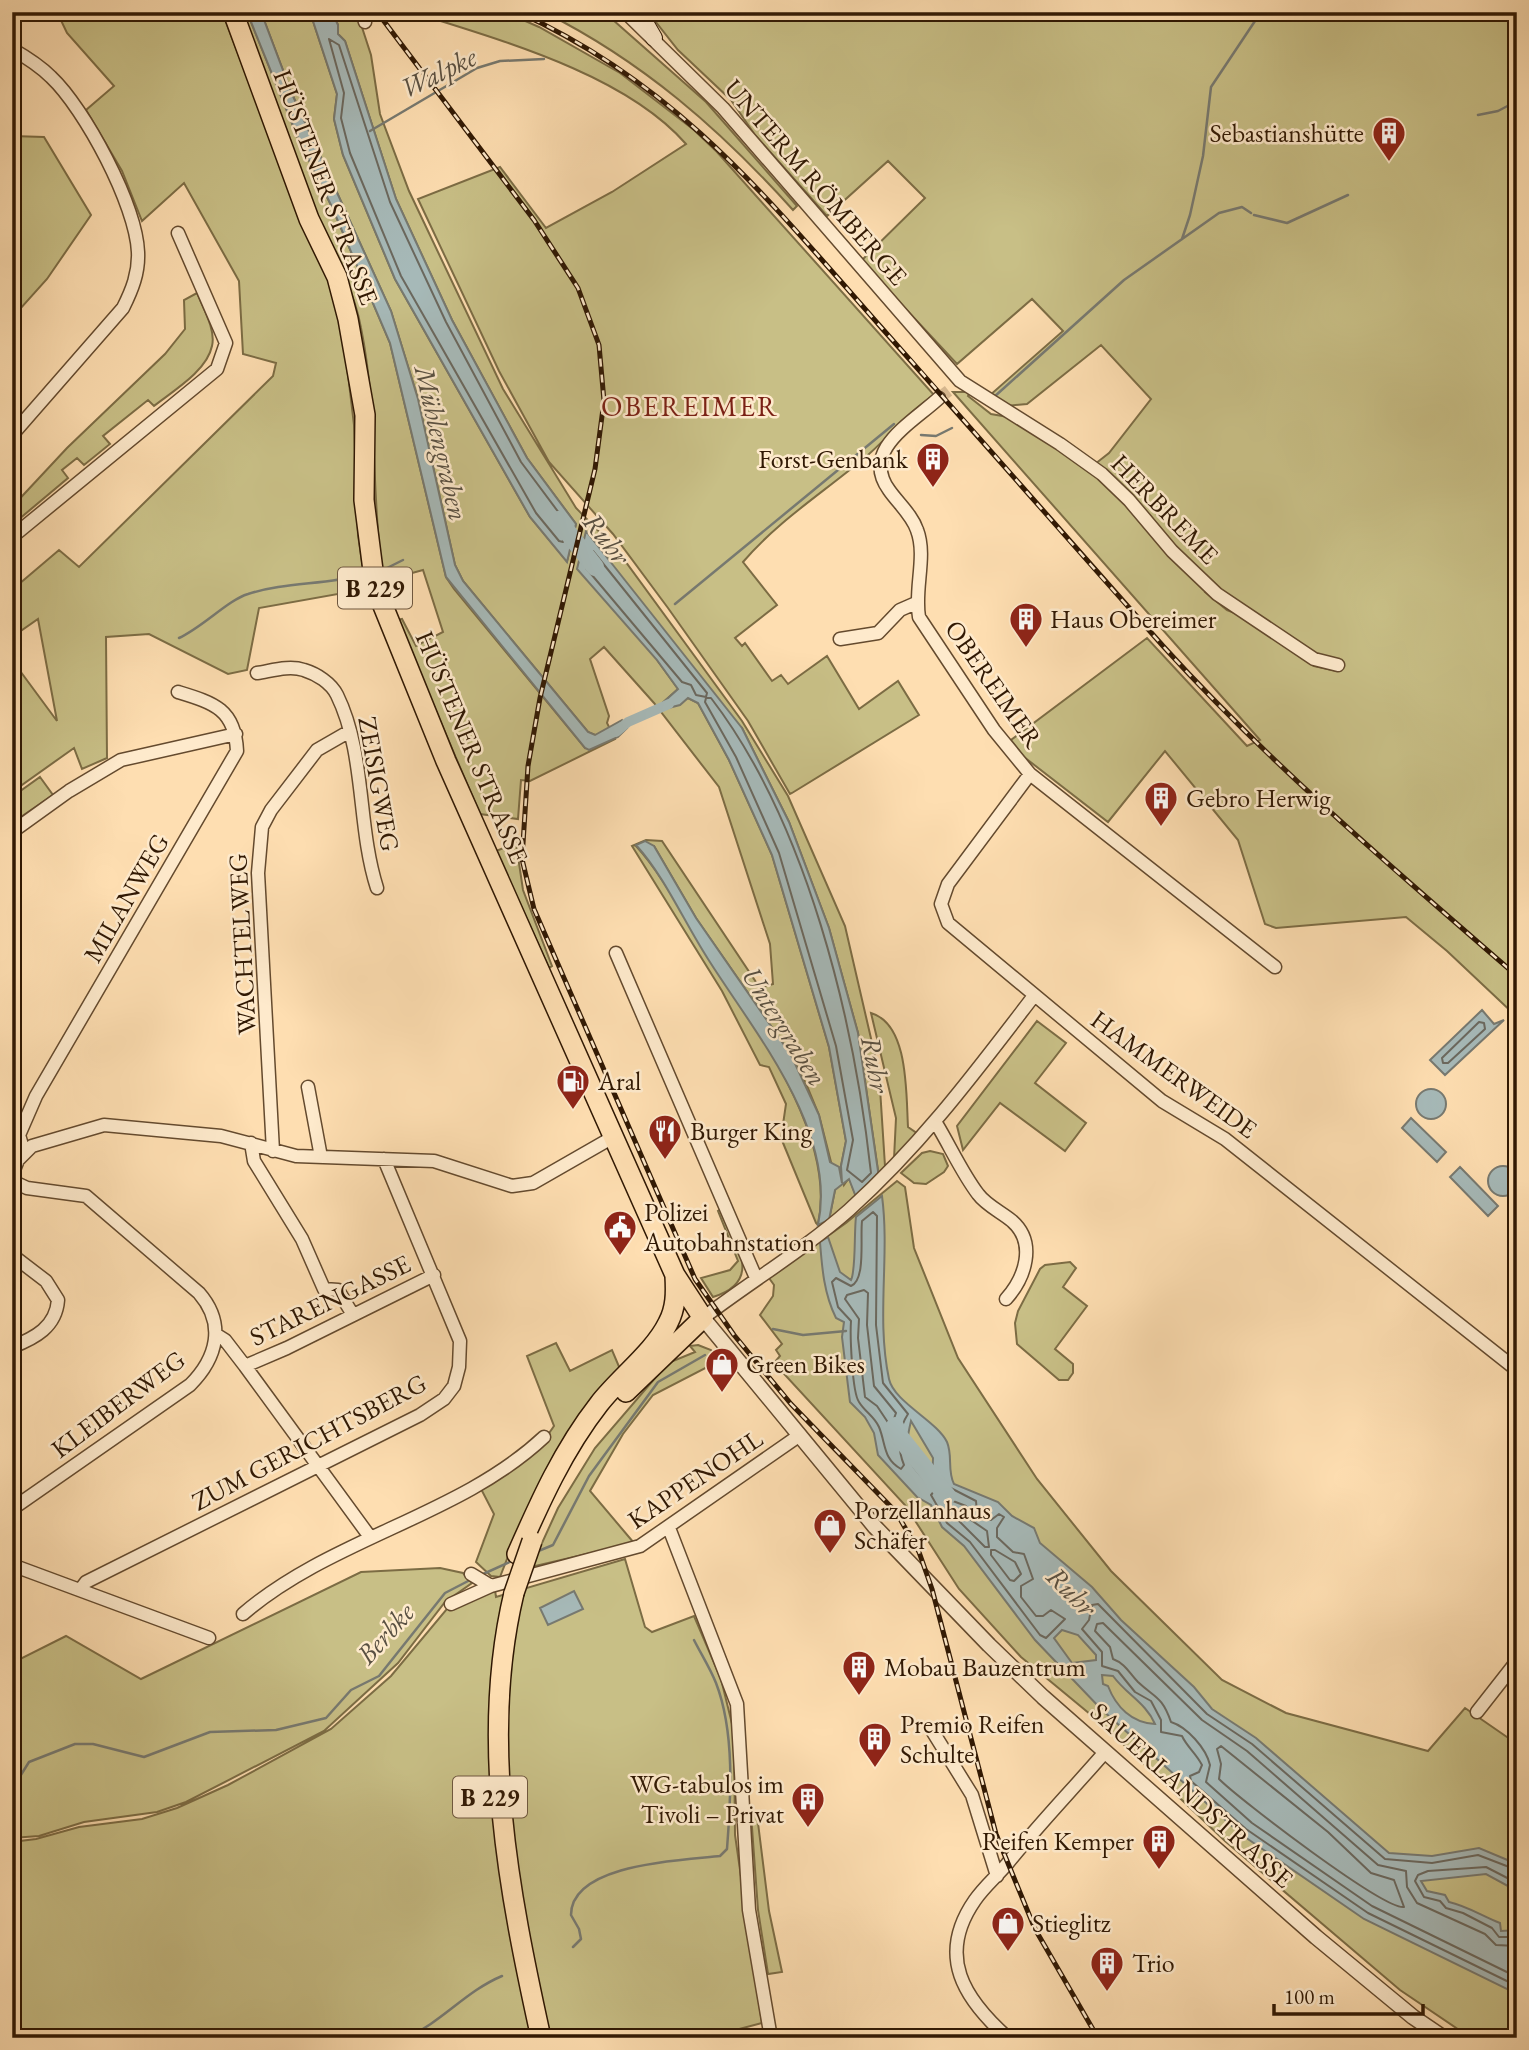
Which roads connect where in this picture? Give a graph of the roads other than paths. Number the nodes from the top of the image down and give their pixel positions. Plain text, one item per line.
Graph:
1 (233, 12) edge
2 (625, 12) edge
3 (639, 12) edge
4 (654, 38) junction
5 (12, 48) edge
6 (178, 233) dead end
7 (956, 384) joint
8 (939, 398) tunnel mouth
9 (12, 435) edge
10 (12, 537) edge
11 (916, 603) junction
12 (839, 639) dead end
13 (1338, 665) dead end
14 (257, 673) dead end
15 (178, 692) dead end
16 (350, 731) junction
17 (236, 734) junction
18 (1030, 774) junction
19 (12, 832) edge
20 (377, 888) dead end
21 (616, 953) dead end
22 (1275, 967) dead end
23 (1033, 997) junction
24 (308, 1087) dead end
25 (936, 1123) junction
26 (615, 1136) junction
27 (251, 1143) junction
28 (273, 1150) junction
29 (24, 1152) junction
30 (321, 1157) junction
31 (384, 1159) junction
32 (12, 1175) edge
33 (12, 1181) edge
34 (12, 1255) edge
35 (434, 1275) junction
36 (675, 1275) junction
37 (756, 1278) junction
38 (1006, 1299) dead end
39 (353, 1315) junction
40 (703, 1318) junction
41 (667, 1325) junction
42 (217, 1335) junction
43 (12, 1347) edge
44 (245, 1366) junction
45 (1517, 1370) edge
46 (800, 1435) junction
47 (544, 1437) dead end
48 (318, 1466) junction
49 (12, 1509) edge
50 (669, 1528) junction
51 (370, 1537) junction
52 (12, 1565) edge
53 (492, 1587) junction
54 (80, 1590) junction
55 (452, 1604) dead end
56 (243, 1614) dead end
57 (209, 1638) dead end
58 (1517, 1661) edge
59 (1477, 1712) dead end
60 (933, 1732) dead end
61 (1105, 1752) junction
62 (997, 1876) junction
63 (541, 2038) edge
64 (771, 2038) edge
65 (1008, 2038) edge
66 (1444, 2038) edge

1 - 26 main road, HÜSTENER STRASSE / B 229
2 - 4 street, UNTERM RÖMBERGE
3 - 4 main road
4 - 7 street, UNTERM RÖMBERGE
5 - 9 street
6 - 10 street
7 - 13 street, HERBREME
8 - 11 street, OBEREIMER
11 - 12 street, OBEREIMER
11 - 18 street, OBEREIMER
14 - 16 street, ZEISIGWEG
15 - 17 street
16 - 20 street, ZEISIGWEG
16 - 28 street, WACHTELWEG
17 - 19 street
17 - 29 street, MILANWEG
18 - 22 street, OBEREIMER
18 - 23 street, HAMMERWEIDE
21 - 37 street
23 - 25 street
23 - 45 street, HAMMERWEIDE
24 - 30 street
25 - 37 street
25 - 38 street
26 - 31 street
26 - 36 main road, HÜSTENER STRASSE / B 229
27 - 28 street
27 - 29 street
27 - 39 street
28 - 30 street
29 - 32 street
30 - 31 street
31 - 35 street, ZUM GERICHTSBERG
33 - 42 street
34 - 43 street
35 - 39 street, STARENGASSE
35 - 48 street, ZUM GERICHTSBERG
36 - 40 main road, HÜSTENER STRASSE / B 229
36 - 41 main road, B 229
37 - 40 street
39 - 44 street, STARENGASSE
40 - 41 main road
40 - 46 street, SAUERLANDSTRASSE
40 - 53 main road, B 229, bridge
41 - 53 main road, B 229
42 - 44 street
42 - 49 street, KLEIBERWEG
44 - 48 street
46 - 50 street, KAPPENOHL
46 - 61 street, SAUERLANDSTRASSE
47 - 51 street
48 - 51 street
48 - 54 street, ZUM GERICHTSBERG
50 - 53 street, KAPPENOHL
50 - 64 street
51 - 56 street
52 - 54 street
53 - 55 street, KAPPENOHL
53 - 63 main road, B 229
54 - 57 street
58 - 59 street
60 - 62 street
61 - 62 street
61 - 66 street, SAUERLANDSTRASSE
62 - 65 street

